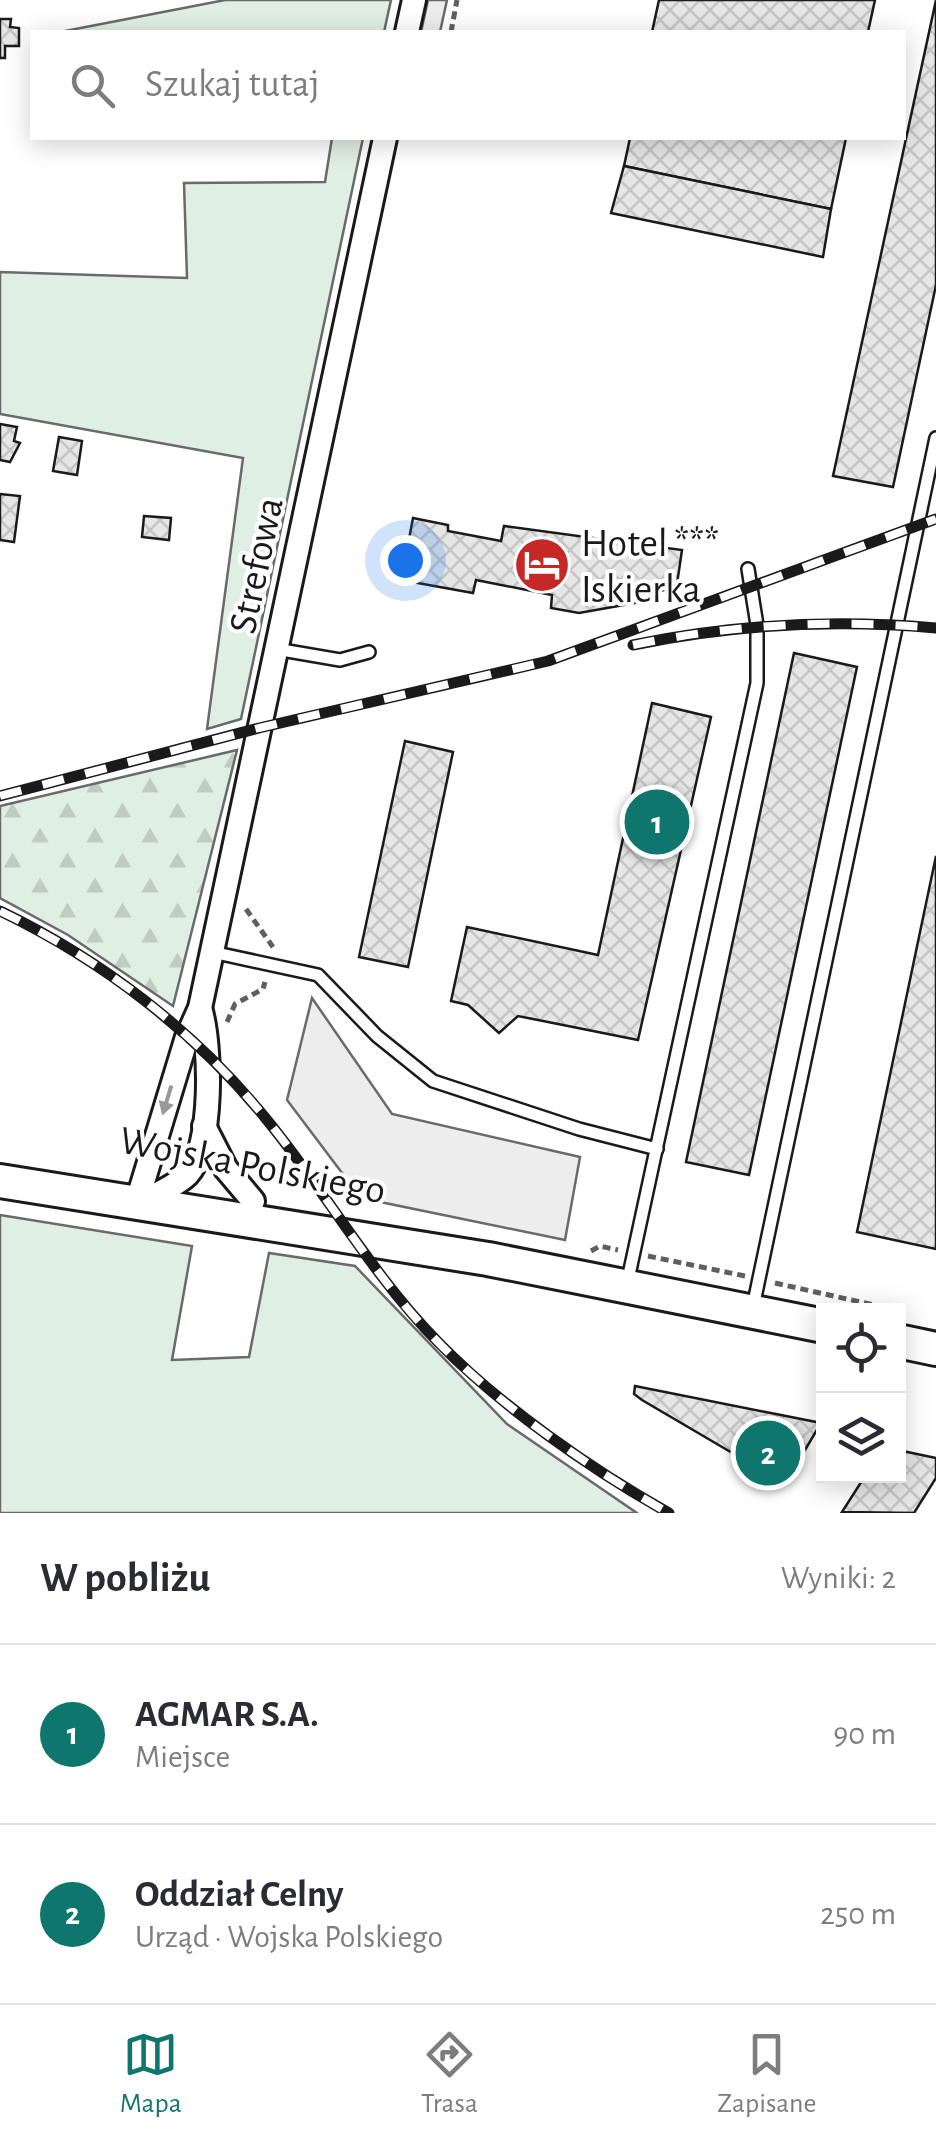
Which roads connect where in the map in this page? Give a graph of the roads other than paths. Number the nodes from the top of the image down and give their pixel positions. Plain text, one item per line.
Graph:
1 (414, 0) edge
2 (407, 30) edge
3 (385, 140) edge
4 (936, 438) edge
5 (748, 569) dead end
6 (276, 648) junction
7 (369, 652) dead end
8 (212, 952) junction
9 (200, 1008) junction
10 (204, 1126) junction
11 (657, 1149) junction
12 (0, 1165) edge
13 (0, 1181) edge
14 (148, 1193) junction
15 (253, 1201) junction
16 (488, 1258) junction
17 (628, 1284) junction
18 (752, 1311) junction
19 (816, 1324) edge
20 (906, 1343) edge
21 (936, 1349) edge

1 - 2 street
3 - 6 street, Strefowa
4 - 18 lane
5 - 11 lane
6 - 7 lane
6 - 8 street, Strefowa
8 - 9 street, Strefowa
8 - 11 lane
9 - 10 street, Strefowa
9 -> 14 street, Strefowa
10 - 14 street, Strefowa
10 - 15 street, Strefowa
11 - 17 lane
12 - 14 street, Wojska Polskiego
13 - 14 street, Wojska Polskiego
14 - 15 street, Wojska Polskiego
14 - 16 street, Wojska Polskiego
15 - 16 street, Wojska Polskiego
16 - 17 street, Wojska Polskiego
17 - 18 street, Wojska Polskiego
18 - 19 street, Wojska Polskiego
20 - 21 street

